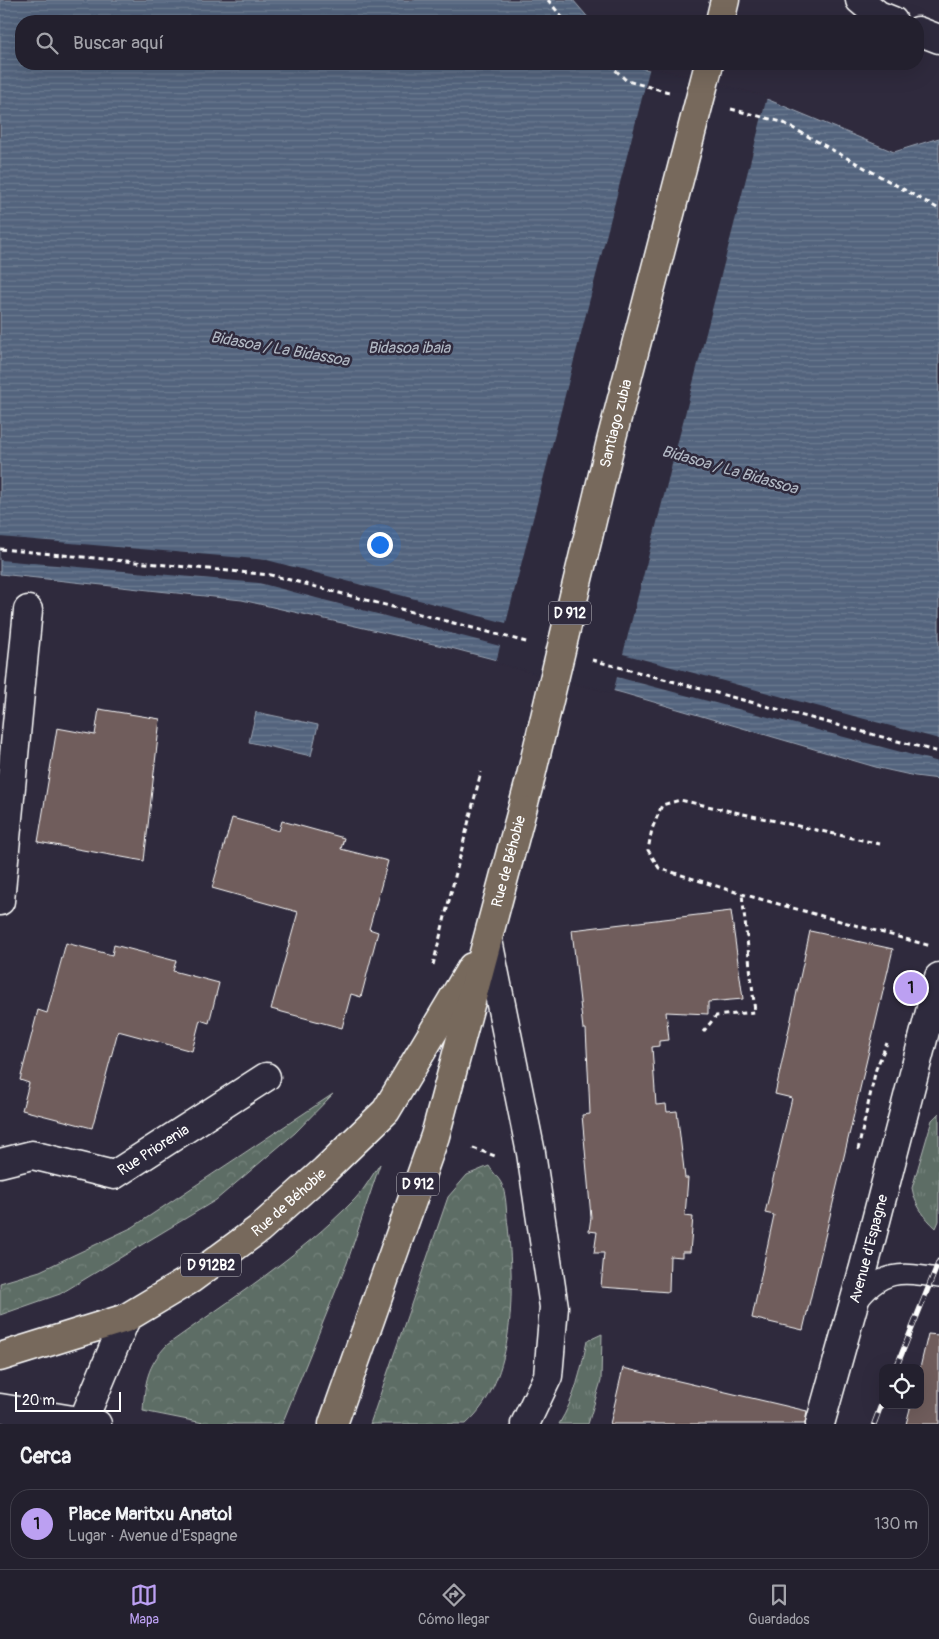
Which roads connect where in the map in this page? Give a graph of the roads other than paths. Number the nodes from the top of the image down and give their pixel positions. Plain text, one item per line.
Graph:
1 (860, 0) edge
2 (878, 15) edge
3 (924, 33) edge
4 (939, 39) edge
5 (706, 70) edge
6 (28, 610) dead end
7 (529, 784) joint
8 (0, 901) edge
9 (488, 940) junction
10 (939, 977) edge
11 (266, 1077) dead end
12 (0, 1163) edge
13 (939, 1278) edge
14 (852, 1309) junction
15 (126, 1318) junction
16 (0, 1357) edge
17 (0, 1408) edge
18 (90, 1422) edge
19 (333, 1424) edge
20 (525, 1424) edge
21 (820, 1424) edge

1 - 2 street
3 - 4 street
5 - 7 main road, Santiago zubia / D 912, bridge
6 - 8 street
7 - 9 main road, Rue de Béhobie / D 912
9 - 15 main road, Rue de Béhobie / D 912B2
9 - 19 main road, Rue de Béhobie / D 912
9 - 20 street, Rue de Béhobie
10 - 14 street, Avenue d'Espagne
11 - 12 street, Rue Priorenia
13 - 14 lane
14 - 21 street, Avenue d'Espagne
15 - 16 main road, Rue de Béhobie / D 912B2
15 - 18 street
17 - 18 street

